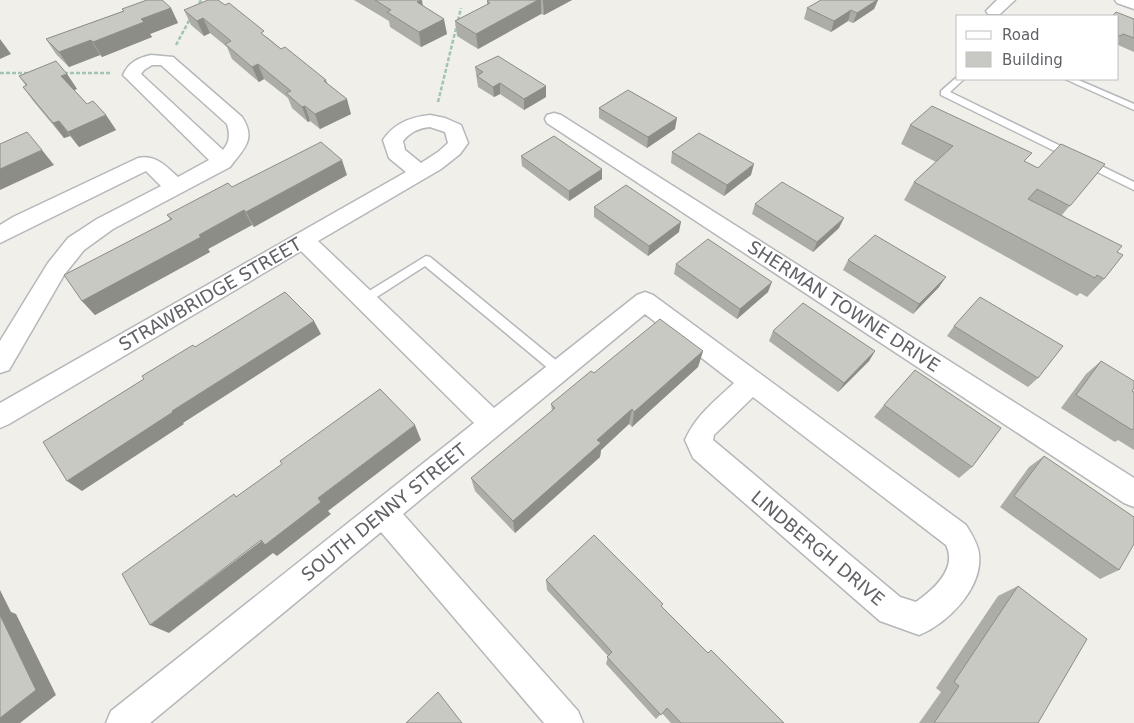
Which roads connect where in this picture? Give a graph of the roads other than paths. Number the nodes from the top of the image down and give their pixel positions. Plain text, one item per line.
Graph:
1 (1007, 0) edge
2 (1123, 0) edge
3 (1134, 4) edge
4 (994, 11) dead end
5 (959, 80) edge
6 (1071, 80) edge
7 (1134, 107) edge
8 (554, 118) dead end
9 (223, 162) junction
10 (419, 172) dead end
11 (1134, 186) edge
12 (175, 187) junction
13 (0, 235) edge
14 (304, 240) junction
15 (365, 300) junction
16 (645, 301) joint
17 (0, 363) edge
18 (559, 370) junction
19 (752, 382) junction
20 (0, 416) edge
21 (494, 424) junction
22 (1134, 494) edge
23 (384, 513) junction
24 (123, 723) edge
25 (566, 723) edge

1 - 4 street
2 - 3 street
5 - 11 lane
6 - 7 lane
8 - 22 street, SHERMAN TOWNE DRIVE
9 - 9 street
9 - 12 street
10 - 14 street, STRAWBRIDGE STREET
12 - 13 street
12 - 17 street
14 - 15 street
14 - 20 street, STRAWBRIDGE STREET
15 - 18 lane
15 - 21 street
16 - 18 street, SOUTH DENNY STREET
16 - 19 street, LINDBERGH DRIVE
18 - 21 street, SOUTH DENNY STREET
19 - 19 street, LINDBERGH DRIVE
21 - 23 street, SOUTH DENNY STREET
23 - 24 street, SOUTH DENNY STREET
23 - 25 street

